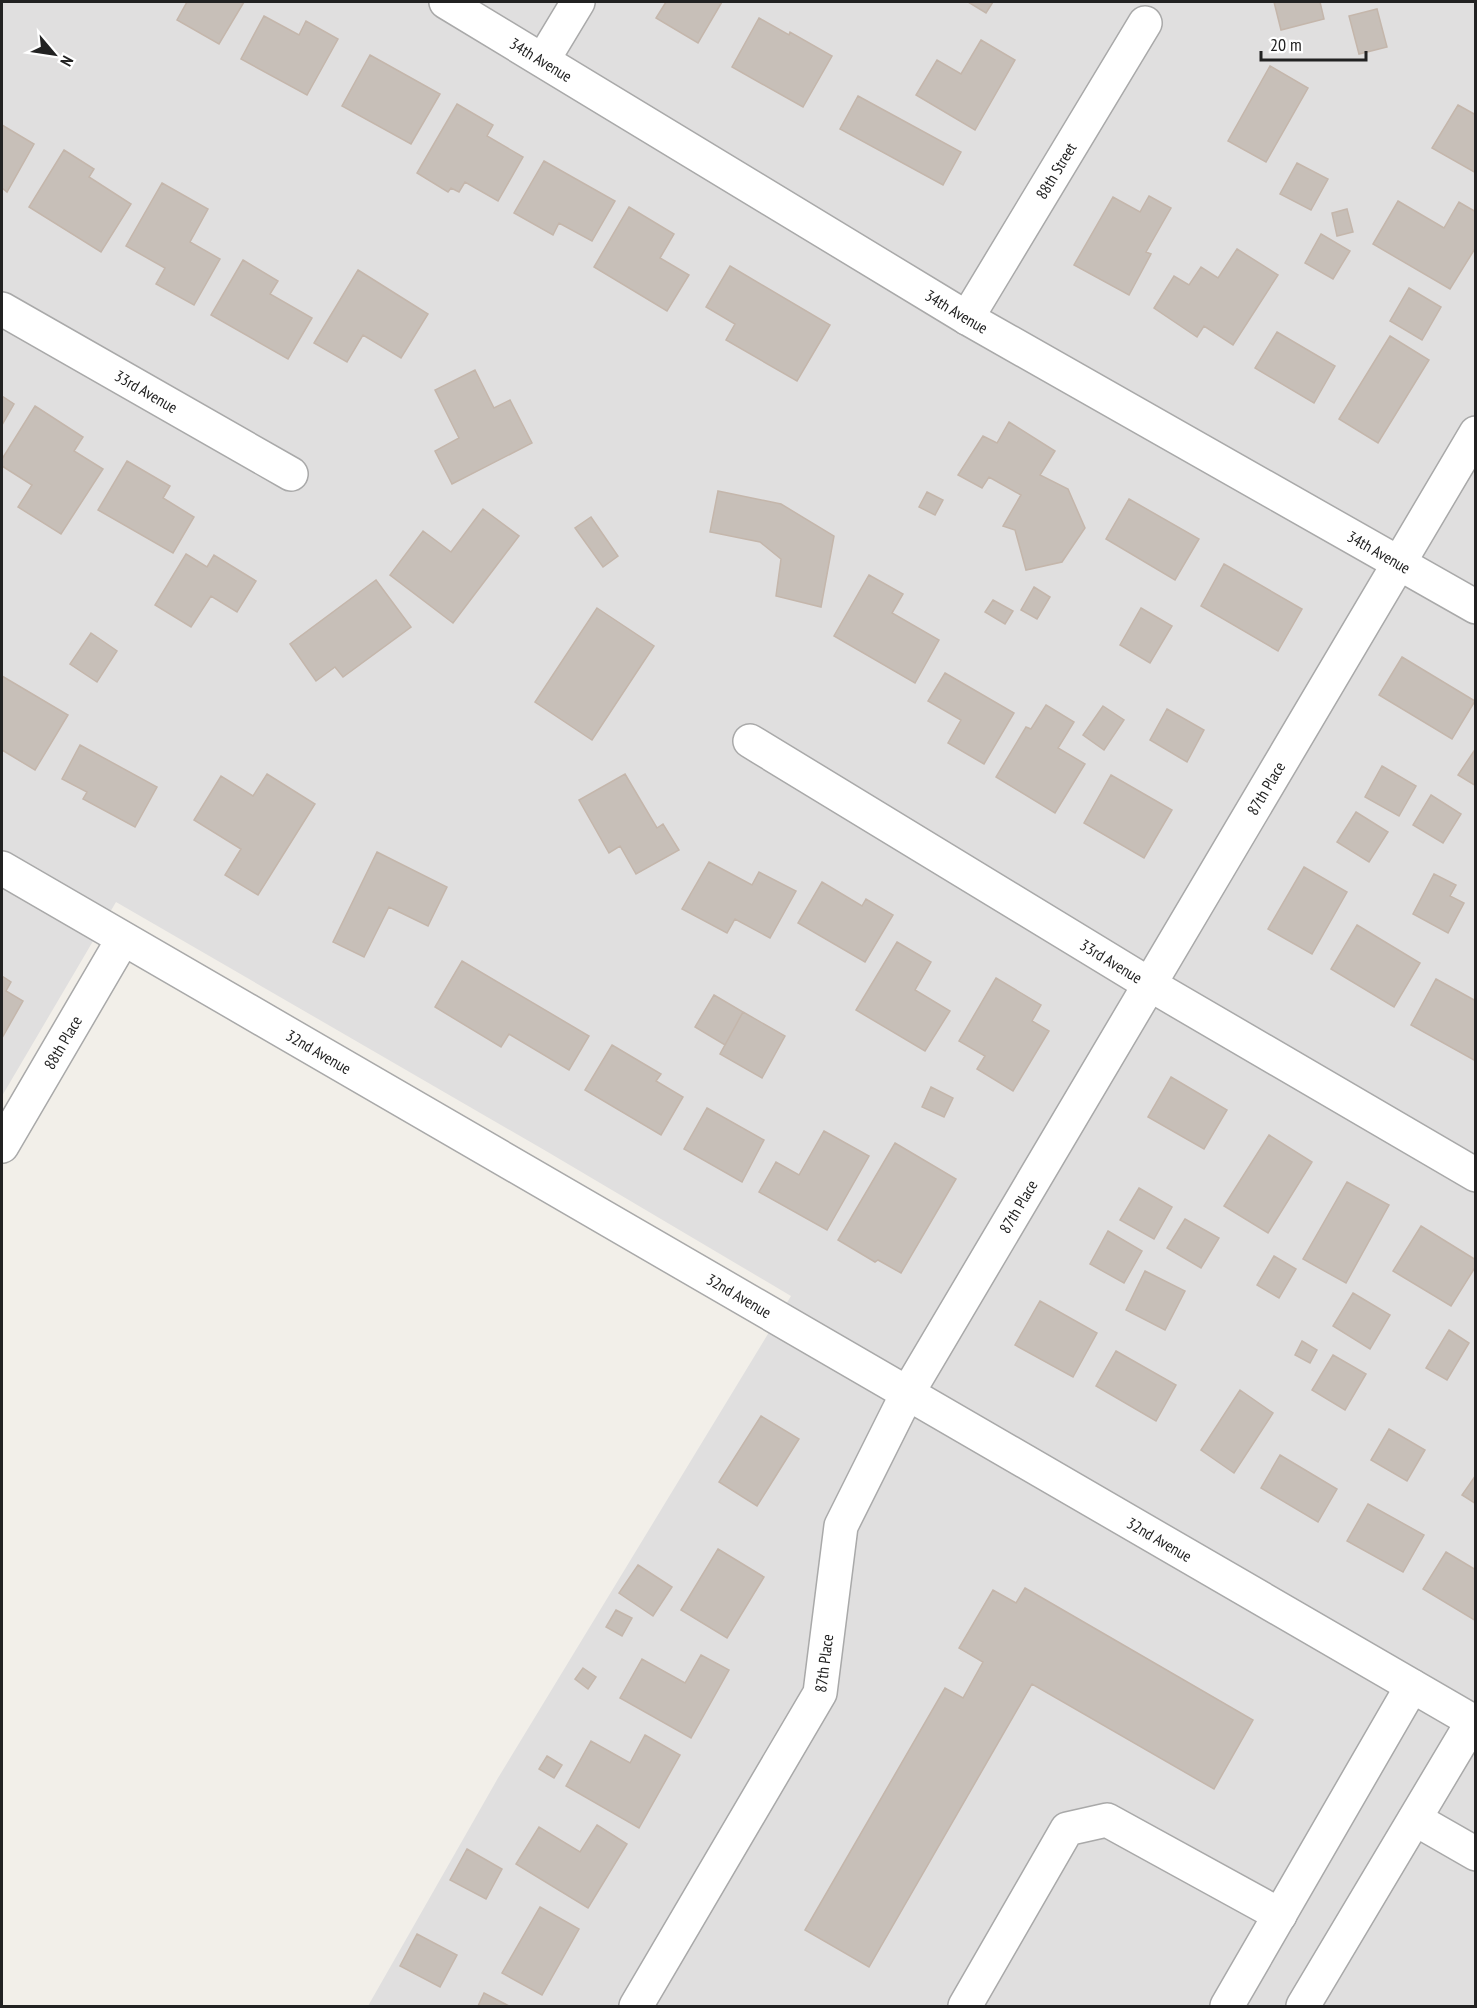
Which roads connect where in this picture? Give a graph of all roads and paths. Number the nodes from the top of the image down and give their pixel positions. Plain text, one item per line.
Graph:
1 (446, 2) edge
2 (578, 2) edge
3 (1145, 23) dead end
4 (543, 60) junction
5 (2, 309) edge
6 (967, 318) junction
7 (1476, 433) edge
8 (291, 474) dead end
9 (1400, 563) junction
10 (1476, 607) edge
11 (750, 741) dead end
12 (2, 868) edge
13 (123, 939) junction
14 (1149, 984) junction
15 (2, 1146) edge
16 (1476, 1175) edge
17 (907, 1394) junction
18 (1412, 1686) junction
19 (1474, 1722) edge
20 (1415, 1819) junction
21 (1476, 1854) edge
22 (1280, 1915) junction
23 (636, 2007) edge
24 (965, 2007) edge
25 (1227, 2007) edge
26 (1303, 2007) edge

1 - 4 street, 34th Avenue
2 - 4 street
3 - 6 street, 88th Street
4 - 6 street, 34th Avenue
5 - 8 street, 33rd Avenue
6 - 9 street, 34th Avenue
7 - 9 street, 87th Place
9 - 10 street, 34th Avenue
9 - 14 street, 87th Place
11 - 14 street, 33rd Avenue
12 - 13 street, 32nd Avenue
13 - 15 street, 88th Place
13 - 17 street, 32nd Avenue
14 - 16 street, 33rd Avenue
14 - 17 street, 87th Place
17 - 18 street, 32nd Avenue
17 - 23 street, 87th Place
18 - 19 street, 32nd Avenue
18 - 22 street
19 - 20 street
20 - 21 street
20 - 26 street
22 - 24 street
22 - 25 street

